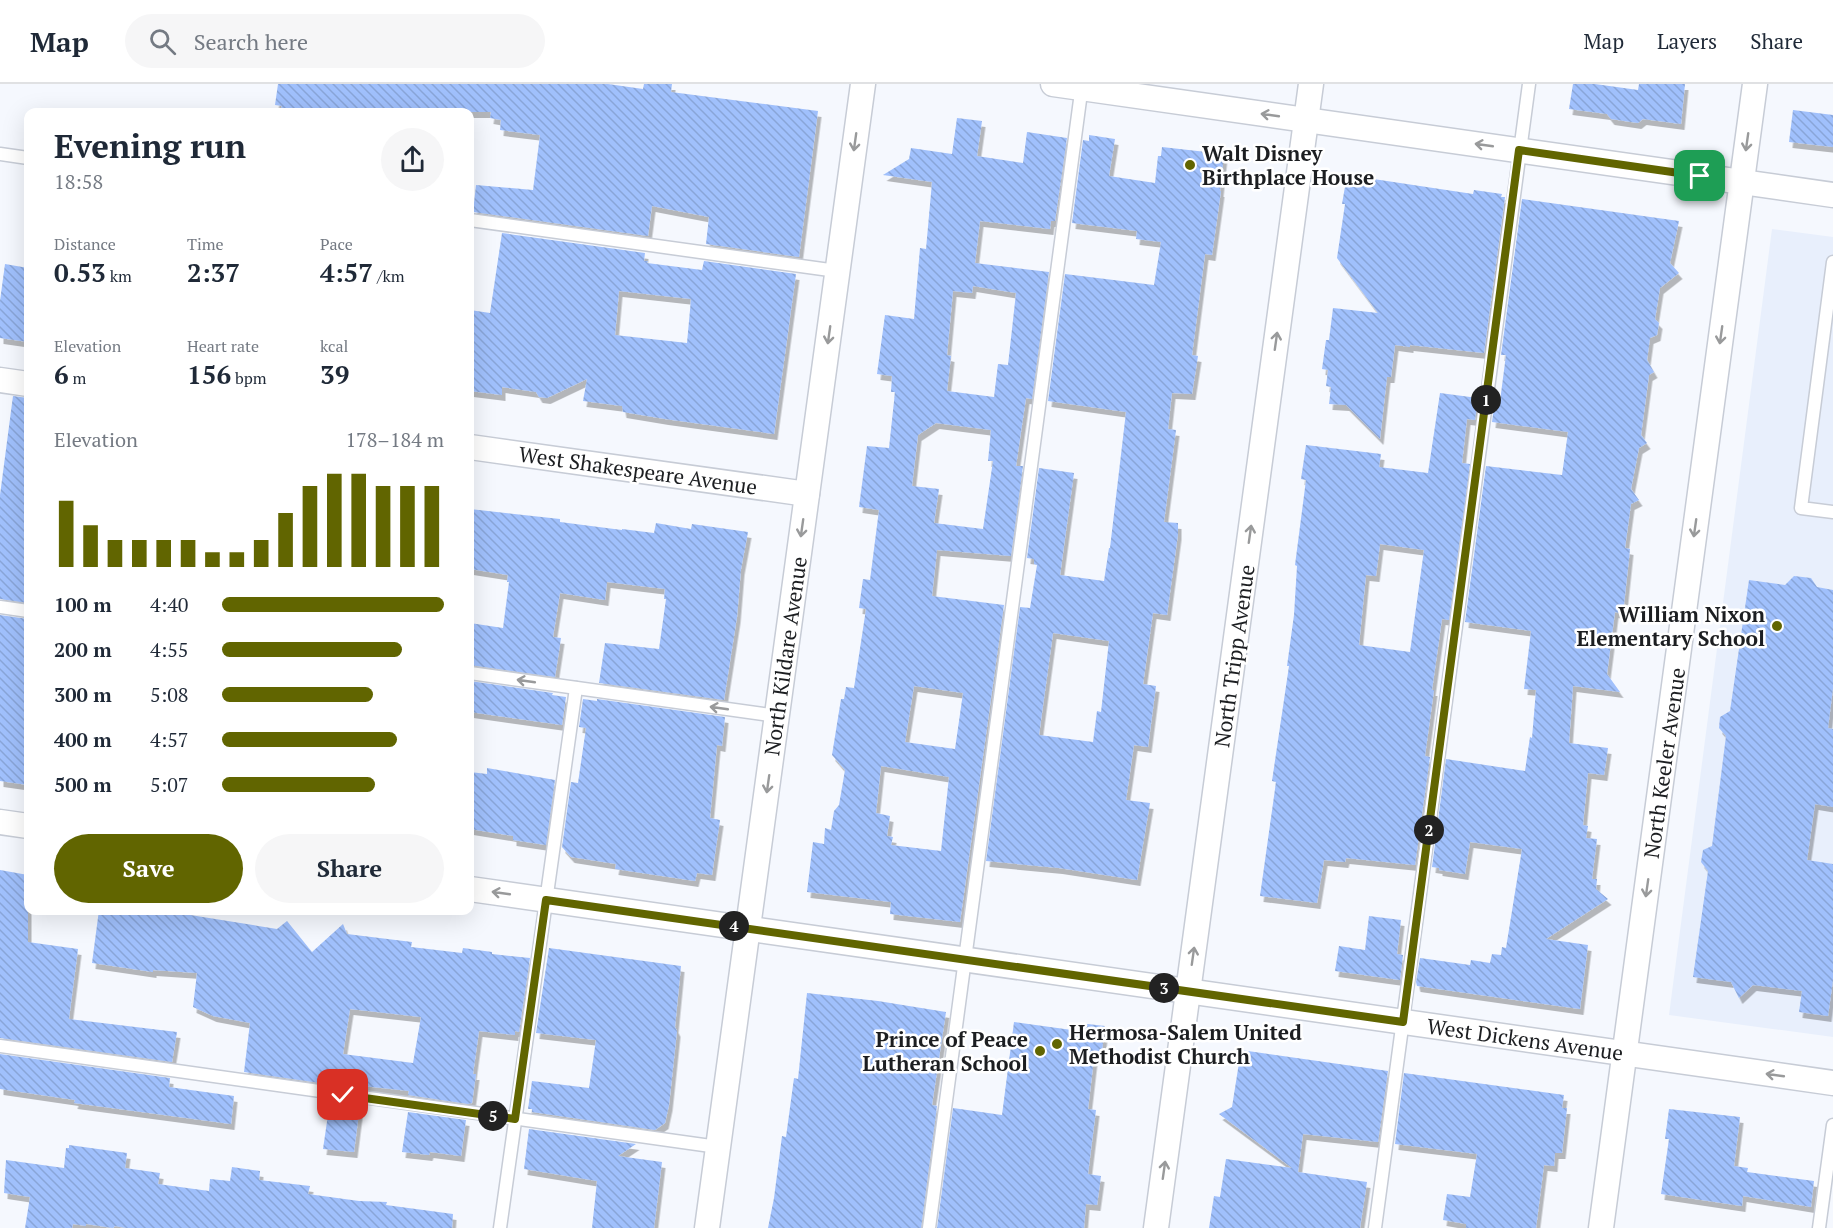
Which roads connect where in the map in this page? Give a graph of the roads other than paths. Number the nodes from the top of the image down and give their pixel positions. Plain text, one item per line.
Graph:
1 (863, 84) edge
2 (1053, 84) edge
3 (1311, 84) edge
4 (1528, 84) edge
5 (1755, 84) edge
6 (1082, 86) edge
7 (1306, 120) junction
8 (1519, 150) junction
9 (0, 154) edge
10 (24, 157) edge
11 (1742, 182) junction
12 (1833, 195) edge
13 (474, 221) edge
14 (1833, 262) edge
15 (837, 271) junction
16 (0, 380) edge
17 (24, 383) edge
18 (474, 448) edge
19 (807, 494) junction
20 (1833, 512) edge
21 (0, 607) edge
22 (24, 610) edge
23 (474, 674) edge
24 (576, 688) junction
25 (777, 716) junction
26 (0, 822) edge
27 (24, 825) edge
28 (474, 890) edge
29 (546, 900) junction
30 (748, 928) junction
31 (965, 959) junction
32 (1188, 991) junction
33 (1403, 1022) junction
34 (0, 1046) edge
35 (1624, 1053) junction
36 (1833, 1083) edge
37 (515, 1119) junction
38 (1833, 1125) edge
39 (718, 1147) junction
40 (500, 1228) edge
41 (707, 1228) edge
42 (929, 1228) edge
43 (1156, 1228) edge
44 (1375, 1228) edge
45 (1601, 1228) edge
46 (1819, 1228) edge

1 -> 15 street, North Kildare Avenue
2 - 6 street
3 - 7 street, North Tripp Avenue
4 - 8 lane
5 -> 11 street, North Keeler Avenue
7 -> 6 street
6 - 31 lane
8 -> 7 street
32 -> 7 street, North Tripp Avenue
8 - 11 street
8 - 33 lane
9 - 10 lane
11 - 12 street
11 -> 35 street, North Keeler Avenue
13 - 15 lane
14 - 20 lane
15 -> 19 street, North Kildare Avenue
16 - 17 street
18 - 19 street, West Shakespeare Avenue
19 -> 25 street, North Kildare Avenue
21 - 22 lane
24 -> 23 lane
25 -> 24 lane
24 - 29 lane
25 -> 30 street, North Kildare Avenue
26 - 27 street
29 -> 28 street, West Dickens Avenue
29 - 30 street, West Dickens Avenue
29 - 37 lane
30 - 31 street, West Dickens Avenue
30 - 39 street, North Kildare Avenue
31 - 32 street, West Dickens Avenue
31 - 42 lane
32 - 33 street, West Dickens Avenue
43 -> 32 street, North Tripp Avenue
33 - 35 street, West Dickens Avenue
33 - 44 lane
34 - 37 lane
36 -> 35 street, West Dickens Avenue
35 - 45 street, North Keeler Avenue
37 - 39 lane
37 - 40 lane
38 - 46 lane
39 - 41 street, North Kildare Avenue

